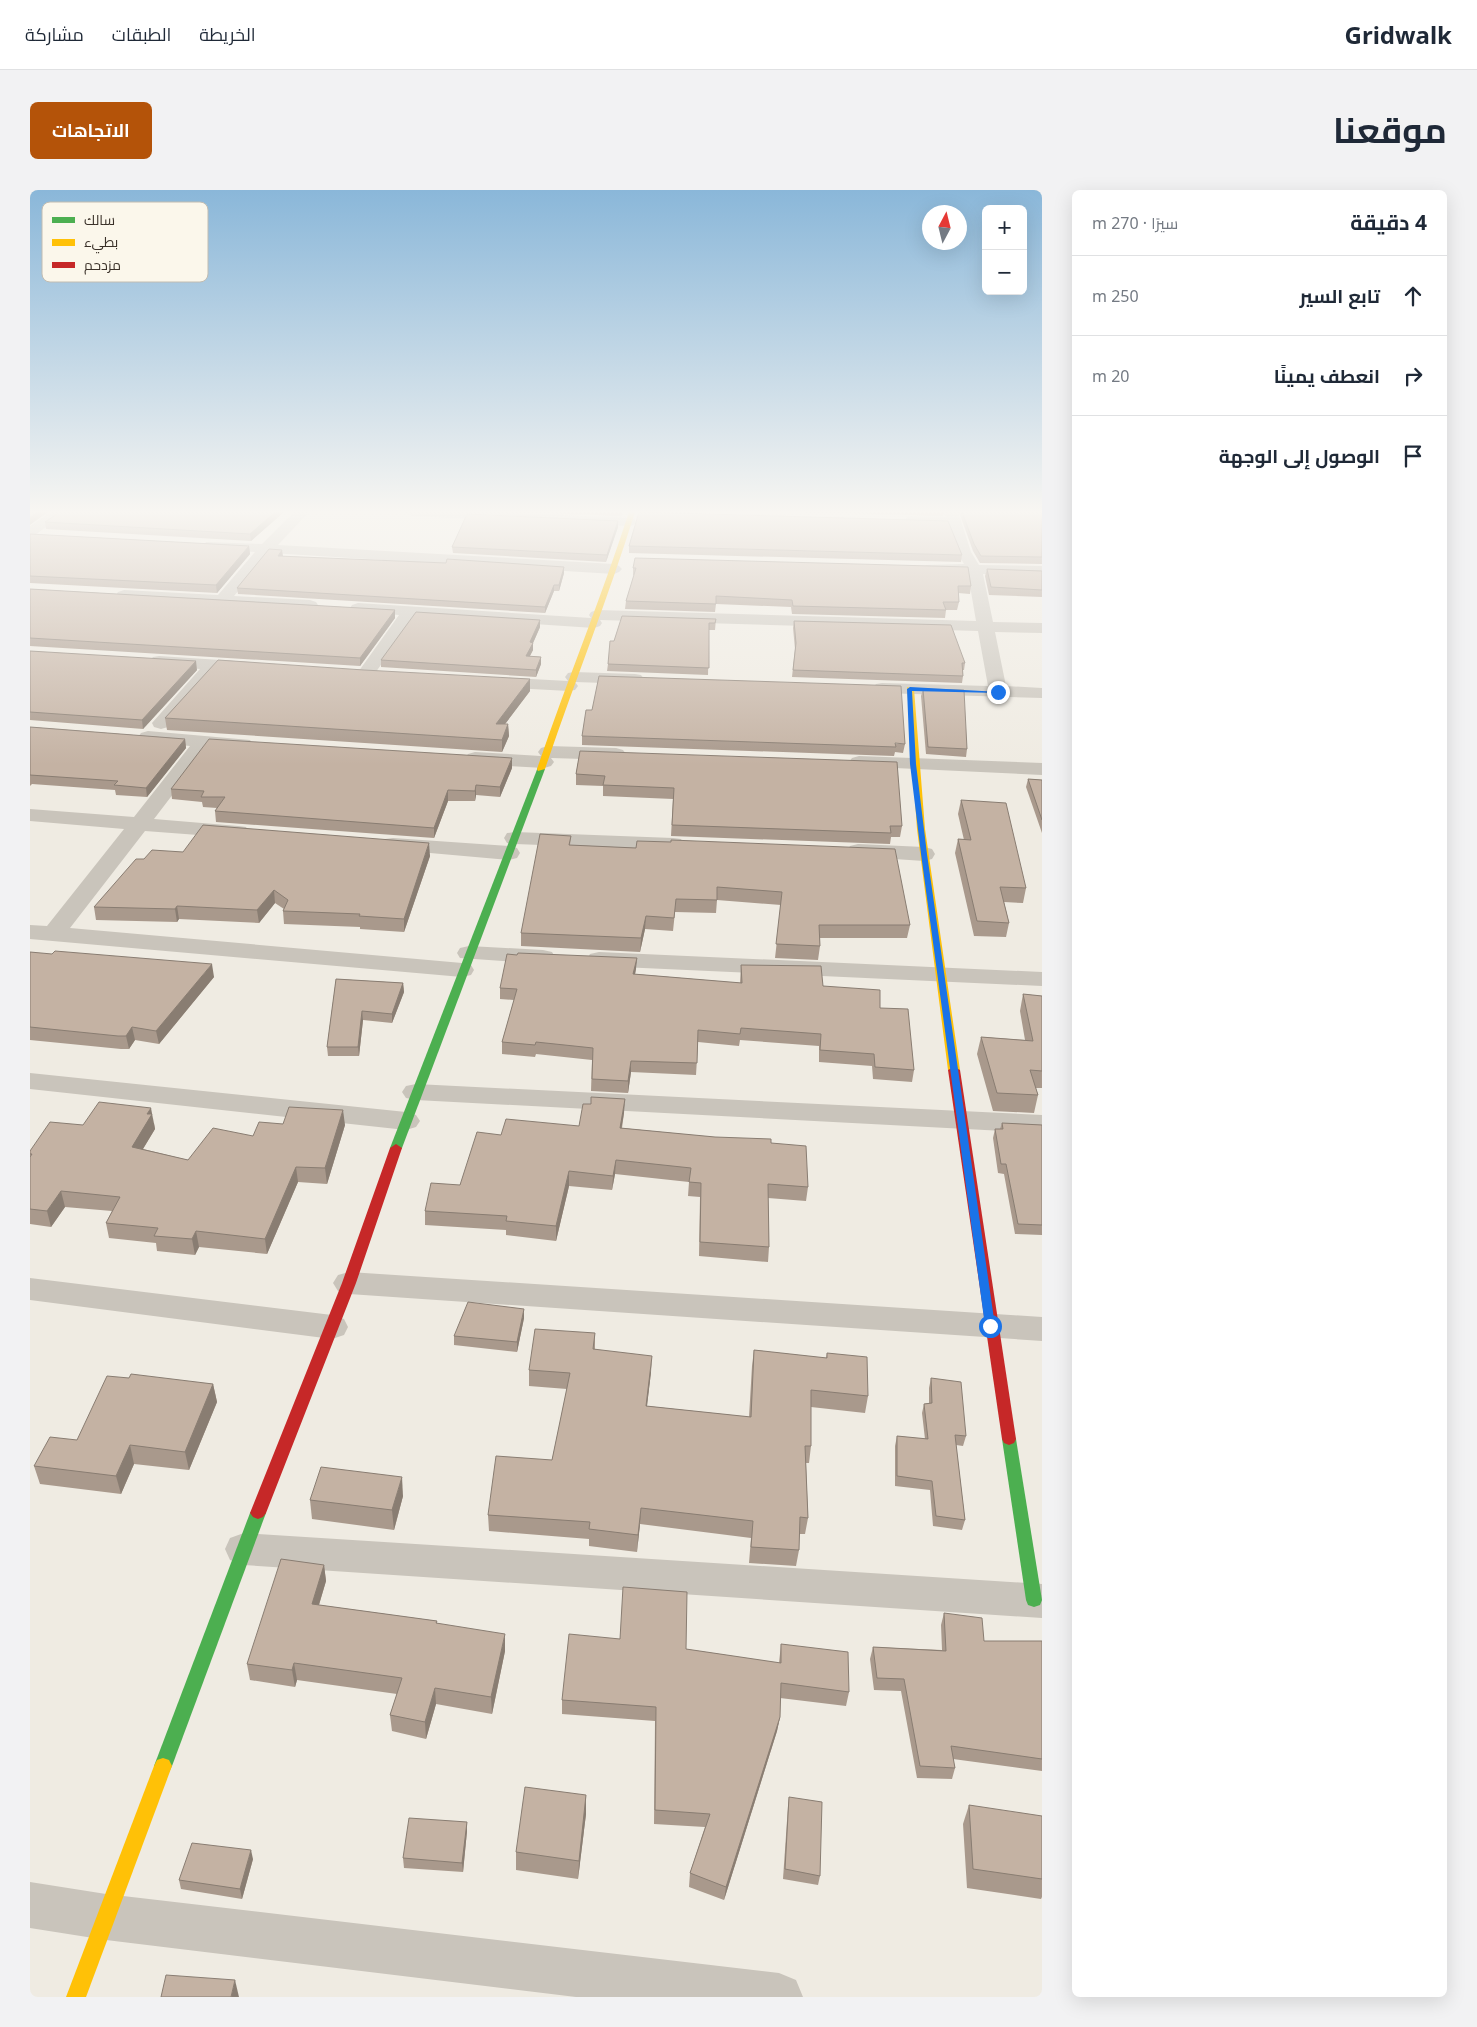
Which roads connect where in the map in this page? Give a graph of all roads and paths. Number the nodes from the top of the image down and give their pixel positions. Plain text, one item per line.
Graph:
1 (152, 596) edge
2 (225, 596) edge
3 (604, 596) edge
4 (981, 596) edge
5 (222, 600) junction
6 (321, 606) edge
7 (341, 607) edge
8 (410, 612) junction
9 (595, 619) junction
10 (987, 626) junction
11 (1042, 628) edge
12 (146, 660) edge
13 (213, 664) junction
14 (270, 668) edge
15 (346, 673) edge
16 (365, 674) junction
17 (384, 676) edge
18 (653, 680) edge
19 (472, 681) edge
20 (572, 681) junction
21 (860, 687) edge
22 (910, 689) junction
23 (998, 692) junction
24 (1042, 693) edge
25 (129, 736) edge
26 (149, 737) junction
27 (204, 742) junction
28 (262, 745) edge
29 (637, 755) edge
30 (456, 757) edge
31 (546, 757) junction
32 (844, 762) edge
33 (913, 764) junction
34 (1042, 769) edge
35 (30, 815) edge
36 (139, 824) junction
37 (256, 833) edge
38 (373, 842) edge
39 (512, 845) junction
40 (694, 845) edge
41 (834, 850) edge
42 (924, 854) junction
43 (41, 934) edge
44 (466, 962) junction
45 (941, 975) junction
46 (1042, 979) edge
47 (30, 1081) edge
48 (416, 1092) junction
49 (961, 1120) junction
50 (406, 1121) junction
51 (1042, 1124) edge
52 (349, 1282) junction
53 (30, 1289) edge
54 (990, 1326) junction
55 (332, 1327) junction
56 (1042, 1329) edge
57 (244, 1549) junction
58 (1038, 1601) edge
59 (30, 1905) edge
60 (106, 1917) junction
61 (76, 1997) edge
62 (779, 1997) edge

1 - 5 street
2 - 5 street
3 - 9 street
4 - 10 street
5 - 6 street
7 - 8 street
8 - 9 street
8 - 16 street
9 - 10 street
9 - 20 street
10 - 11 street
10 - 23 street
12 - 13 street
13 - 14 street
13 - 26 street
15 - 16 street
16 - 17 street
18 - 20 street
19 - 20 street
20 - 31 street
21 - 22 street
22 - 23 street
22 - 33 street
23 - 24 street
25 - 26 street
26 - 27 street
27 - 28 street
27 - 36 street
29 - 31 street
30 - 31 street
31 - 39 street
32 - 33 street
33 - 34 street
33 - 42 street
35 - 36 street
36 - 37 street
36 - 43 street
38 - 39 street
39 - 40 street
39 - 44 street
41 - 42 street
42 - 45 street
43 - 44 street
44 - 45 street
44 - 48 street
45 - 46 street
45 - 49 street
47 - 50 street
48 - 49 street
48 - 50 street
49 - 51 street
49 - 54 street
50 - 52 street
52 - 54 street
52 - 55 street
53 - 55 street
54 - 56 street
54 - 58 street
55 - 57 street
57 - 58 street
57 - 60 street
59 - 60 street
60 - 61 street
60 - 62 street

